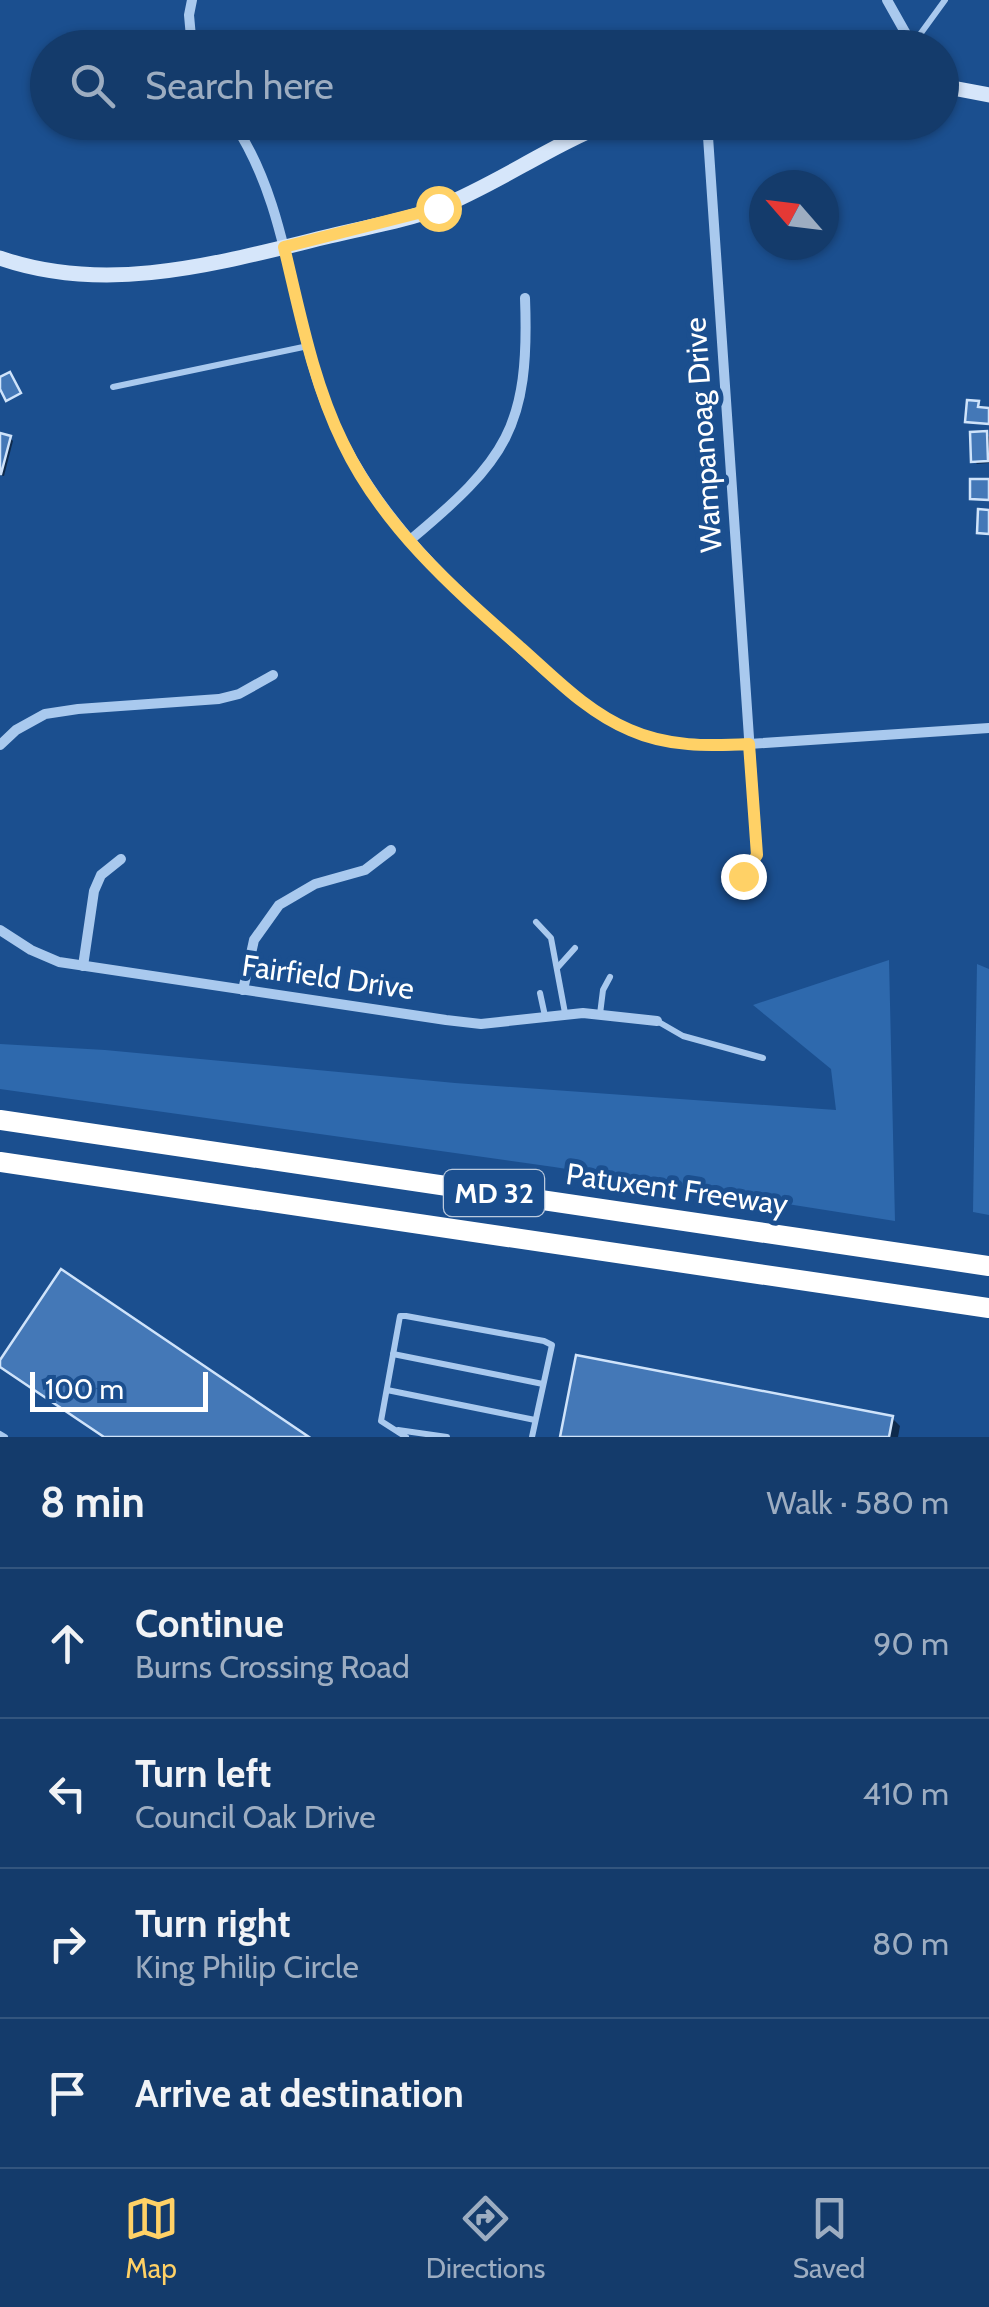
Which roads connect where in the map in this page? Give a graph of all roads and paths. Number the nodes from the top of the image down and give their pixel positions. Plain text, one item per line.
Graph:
1 (192, 0) edge
2 (887, 0) edge
3 (944, 0) edge
4 (190, 30) edge
5 (904, 30) edge
6 (924, 30) edge
7 (959, 89) edge
8 (989, 95) edge
9 (244, 140) edge
10 (567, 140) edge
11 (708, 140) edge
12 (284, 247) junction
13 (0, 258) edge
14 (525, 298) dead end
15 (308, 346) junction
16 (113, 387) dead end
17 (408, 541) junction
18 (273, 675) dead end
19 (989, 728) edge
20 (749, 744) junction
21 (0, 745) edge
22 (392, 850) dead end
23 (122, 859) dead end
24 (743, 876) dead end
25 (536, 922) dead end
26 (0, 930) edge
27 (575, 948) dead end
28 (83, 966) junction
29 (557, 968) junction
30 (610, 977) dead end
31 (242, 990) junction
32 (540, 993) dead end
33 (566, 1013) junction
34 (600, 1014) junction
35 (544, 1016) junction
36 (658, 1021) joint
37 (763, 1058) dead end
38 (0, 1120) edge
39 (0, 1162) edge
40 (989, 1266) edge
41 (989, 1308) edge
42 (393, 1354) junction
43 (544, 1384) junction
44 (387, 1390) junction
45 (535, 1420) junction
46 (394, 1430) junction
47 (406, 1437) edge
48 (446, 1437) edge
49 (532, 1437) edge

1 - 4 street
2 - 5 street
3 - 6 lane
7 - 8 street
9 - 12 street
10 - 12 street
11 - 20 street, Wampanoag Drive
12 - 13 street
12 - 15 street
14 - 17 street
15 - 16 lane
15 - 17 street
17 - 20 street
18 - 21 street
19 - 20 street
20 - 24 street, Wampanoag Drive
22 - 31 street
23 - 28 street
25 - 29 lane
26 - 28 street, Fairfield Drive
27 - 29 lane
28 - 31 street, Fairfield Drive
29 - 33 lane
30 - 34 lane
31 - 35 street, Fairfield Drive
32 - 35 lane
33 - 34 street, Fairfield Drive
33 - 35 street, Fairfield Drive
34 - 36 street, Fairfield Drive
36 - 37 lane
38 - 40 highway, Patuxent Freeway / MD 32
39 - 41 highway, MD 32
42 - 43 lane
42 - 43 lane
42 - 44 lane
43 - 45 lane
44 - 45 lane
44 - 46 lane
45 - 49 lane
46 - 47 lane
46 - 48 lane

